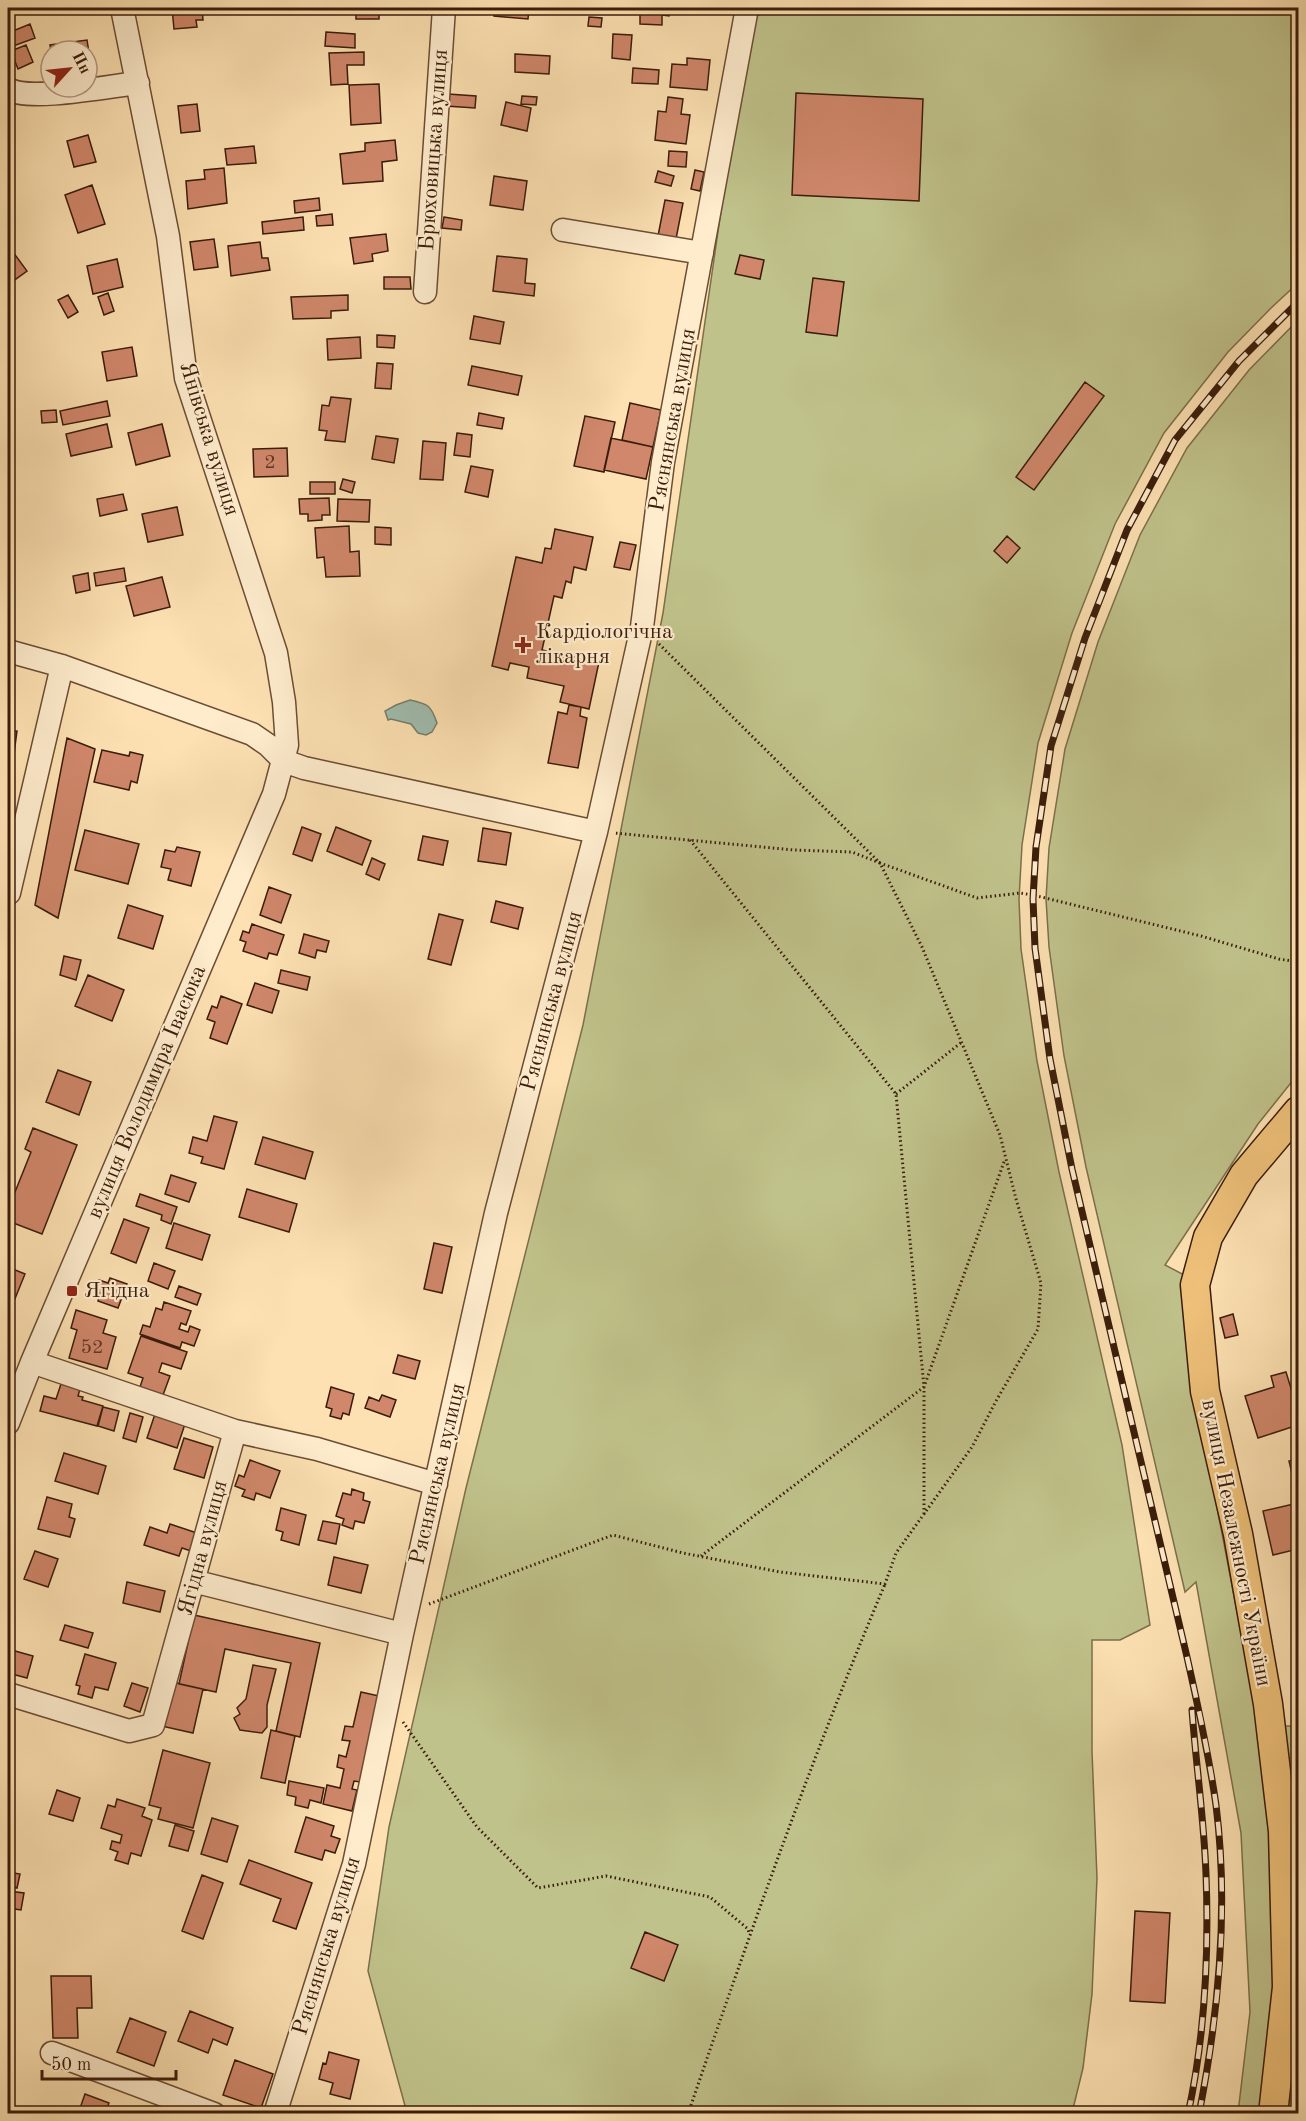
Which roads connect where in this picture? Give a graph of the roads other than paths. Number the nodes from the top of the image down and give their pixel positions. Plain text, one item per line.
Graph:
1 (122, 8) edge
2 (444, 8) edge
3 (747, 8) edge
4 (138, 83) junction
5 (8, 89) edge
6 (563, 231) dead end
7 (702, 253) junction
8 (425, 292) dead end
9 (8, 651) edge
10 (62, 666) junction
11 (284, 760) junction
12 (596, 832) junction
13 (9, 893) edge
14 (1299, 1111) edge
15 (32, 1362) junction
16 (8, 1423) edge
17 (235, 1431) junction
18 (436, 1484) junction
19 (193, 1581) junction
20 (402, 1634) junction
21 (8, 1694) edge
22 (52, 2053) dead end
23 (214, 2114) edge
24 (275, 2114) edge
25 (1273, 2114) edge

1 - 4 street, Янівська вулиця
2 - 8 street, Брюховицька вулиця
3 - 7 street, Ряснянська вулиця
4 - 5 street
4 - 11 street, Янівська вулиця
6 - 7 street
7 - 12 street, Ряснянська вулиця
9 - 10 street
10 - 11 street
10 - 13 street
11 - 12 street
11 - 15 street, вулиця Володимира Івасюка
12 - 18 street, Ряснянська вулиця
14 - 25 main road, вулиця Незалежності України
15 - 16 street, вулиця Володимира Івасюка
15 - 17 street
17 - 18 street
17 - 19 street, Ягідна вулиця
18 - 20 street, Ряснянська вулиця
19 - 20 street
19 - 21 street, Ягідна вулиця
20 - 24 street, Ряснянська вулиця
22 - 23 street

